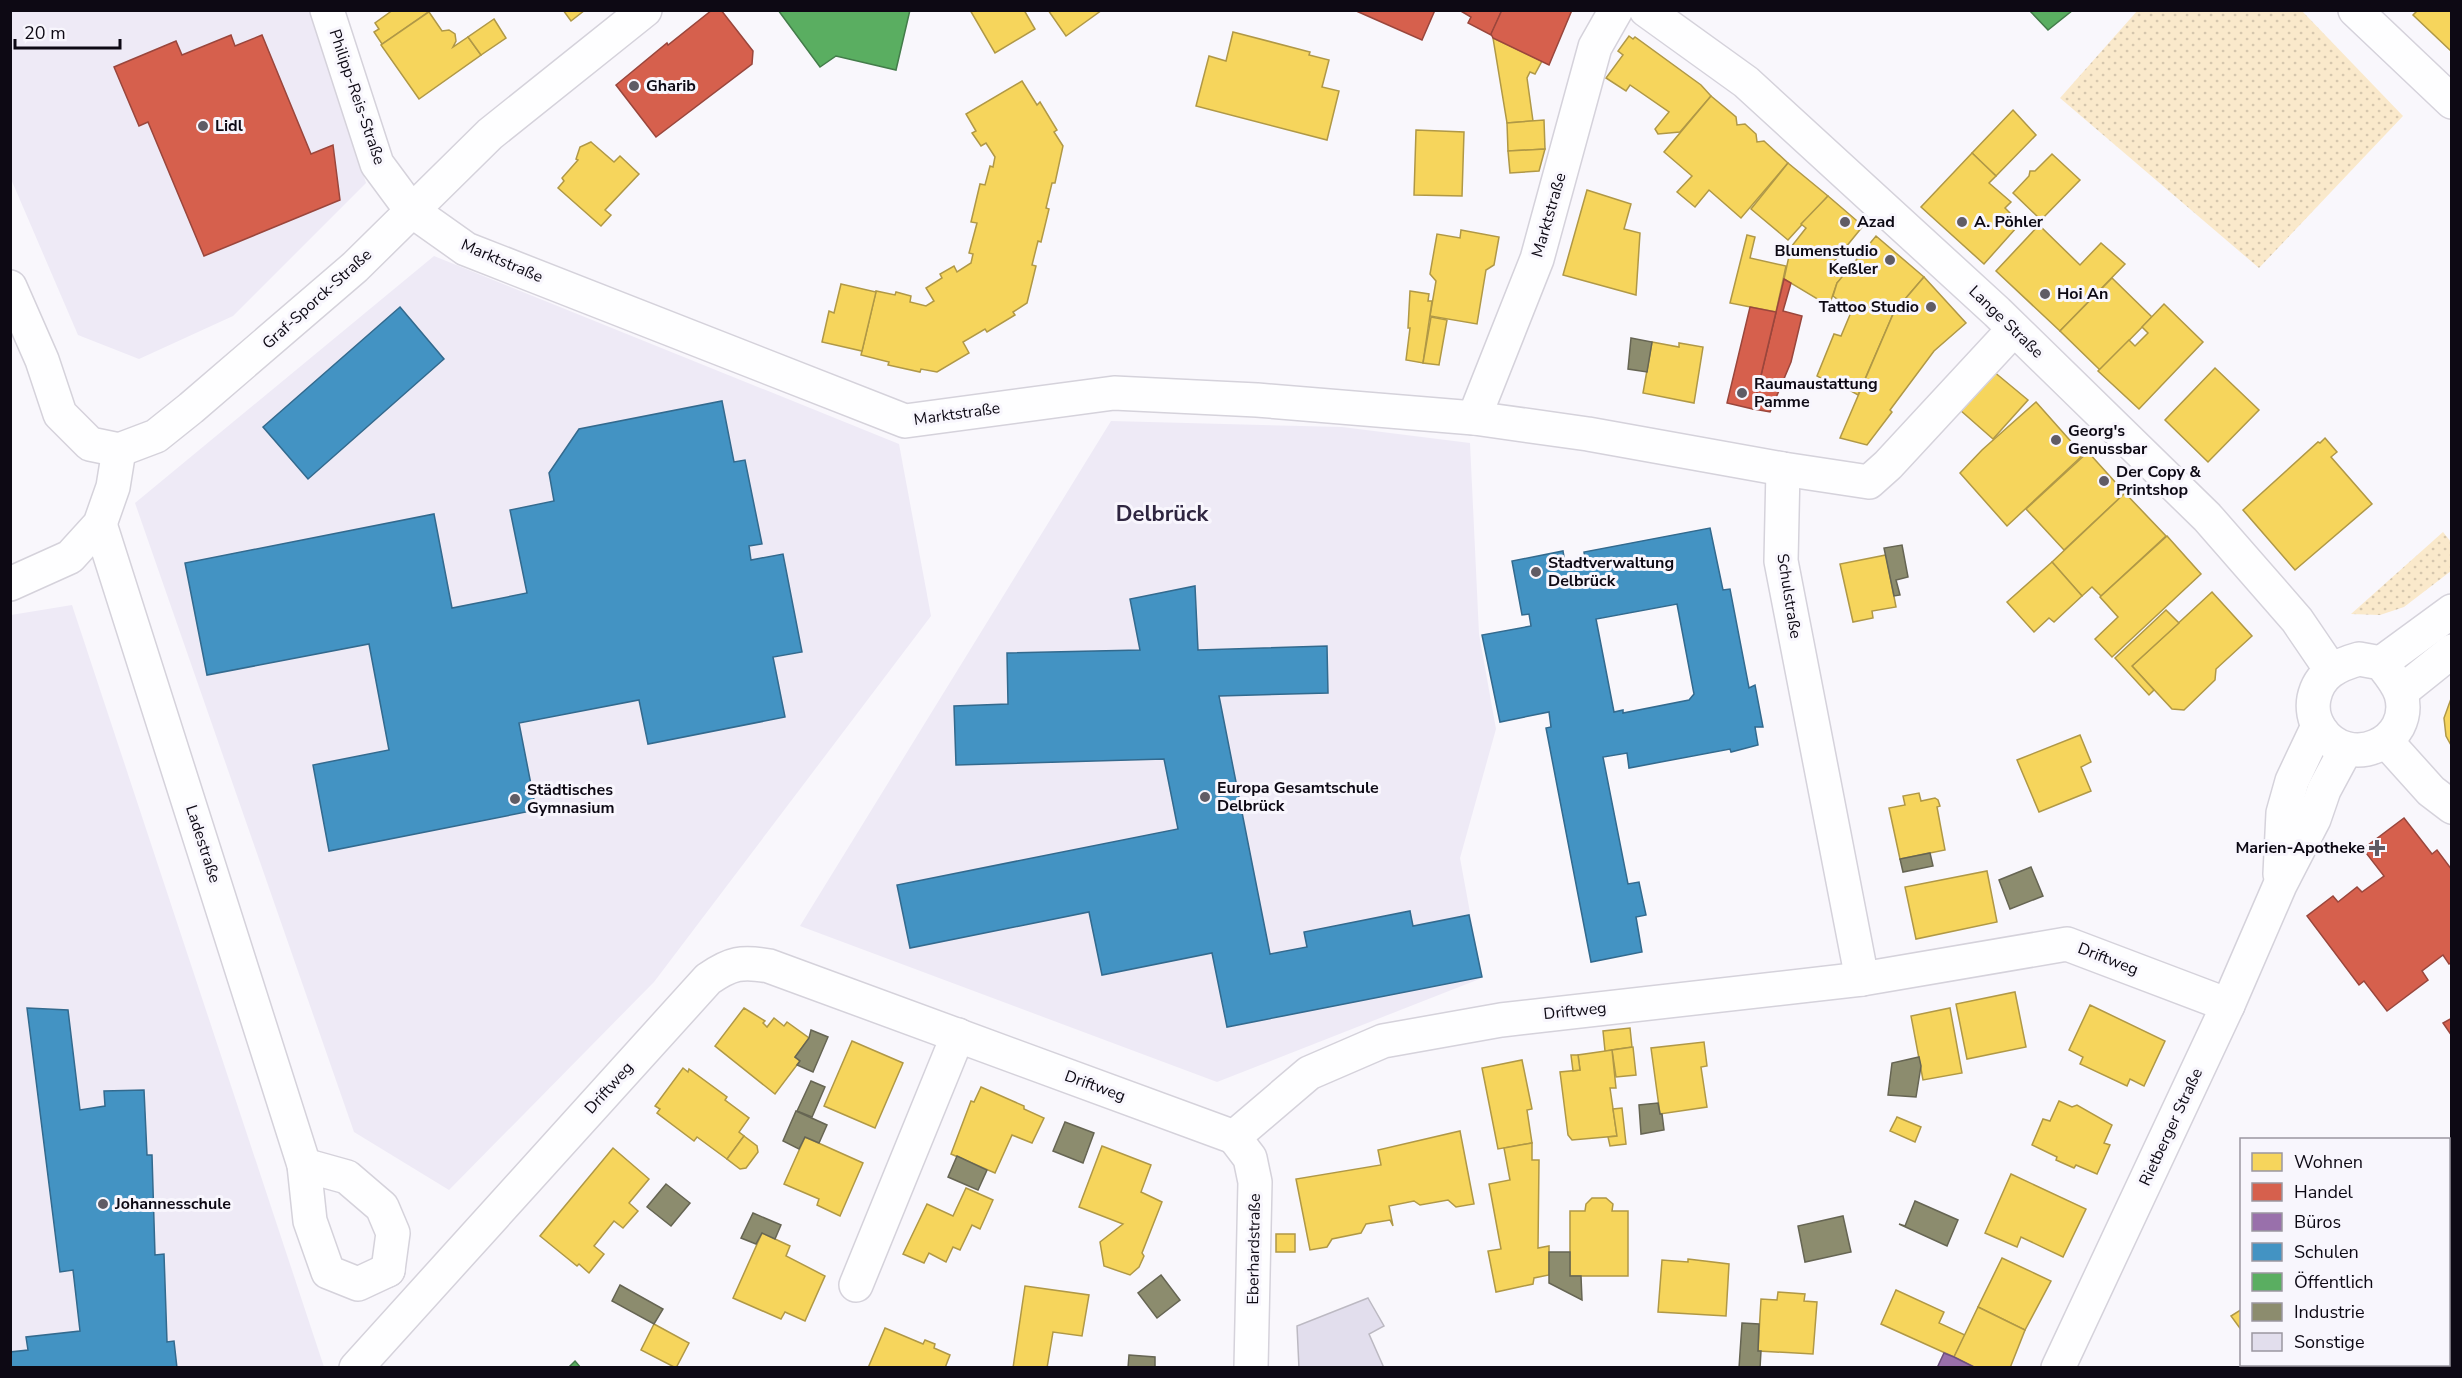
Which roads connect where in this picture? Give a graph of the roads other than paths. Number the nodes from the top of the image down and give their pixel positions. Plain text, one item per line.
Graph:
1 (327, 10) edge
2 (645, 10) edge
3 (1616, 10) edge
4 (1646, 10) edge
5 (2355, 10) edge
6 (2451, 102) edge
7 (411, 210) junction
8 (10, 287) edge
9 (2014, 329) junction
10 (1474, 418) junction
11 (119, 450) junction
12 (1783, 469) junction
13 (100, 524) junction
14 (10, 584) edge
15 (2451, 611) edge
16 (2451, 651) edge
17 (2381, 663) junction
18 (2331, 670) junction
19 (2400, 692) junction
20 (2318, 726) junction
21 (2386, 741) junction
22 (2346, 749) junction
23 (2451, 807) edge
24 (2280, 885) junction
25 (1862, 979) junction
26 (2228, 1005) junction
27 (957, 1035) junction
28 (1234, 1137) junction
29 (304, 1164) junction
30 (388, 1270) junction
31 (856, 1285) dead end
32 (419, 1296) junction
33 (356, 1368) edge
34 (1251, 1368) edge
35 (2058, 1368) edge

1 - 7 street, Philipp-Reis-Straße
2 - 7 street, Graf-Sporck-Straße
3 - 10 street, Marktstraße
4 - 9 street, Lange Straße
5 - 6 street
7 - 10 street, Marktstraße
7 - 11 street, Graf-Sporck-Straße
8 - 11 street
9 - 12 street
9 - 18 street, Lange Straße
10 - 12 street, Marktstraße
11 - 13 street
12 - 25 street, Schulstraße
13 - 14 street
13 - 29 street, Ladestraße
15 - 17 street
16 - 19 street
17 - 18 street
17 - 19 street
18 - 20 street
19 - 21 street
20 - 22 street
20 - 24 street, Rietberger Straße
21 - 22 street
21 - 23 street
22 - 24 street, Rietberger Straße
24 - 26 street, Rietberger Straße
25 - 26 street, Driftweg
25 - 28 street, Driftweg
26 - 35 street, Rietberger Straße
27 - 28 street, Driftweg
27 - 31 street
27 - 32 street, Driftweg
28 - 34 street, Eberhardstraße
29 - 30 street
29 - 30 street, Ladestraße
30 - 32 street
32 - 33 street, Driftweg

